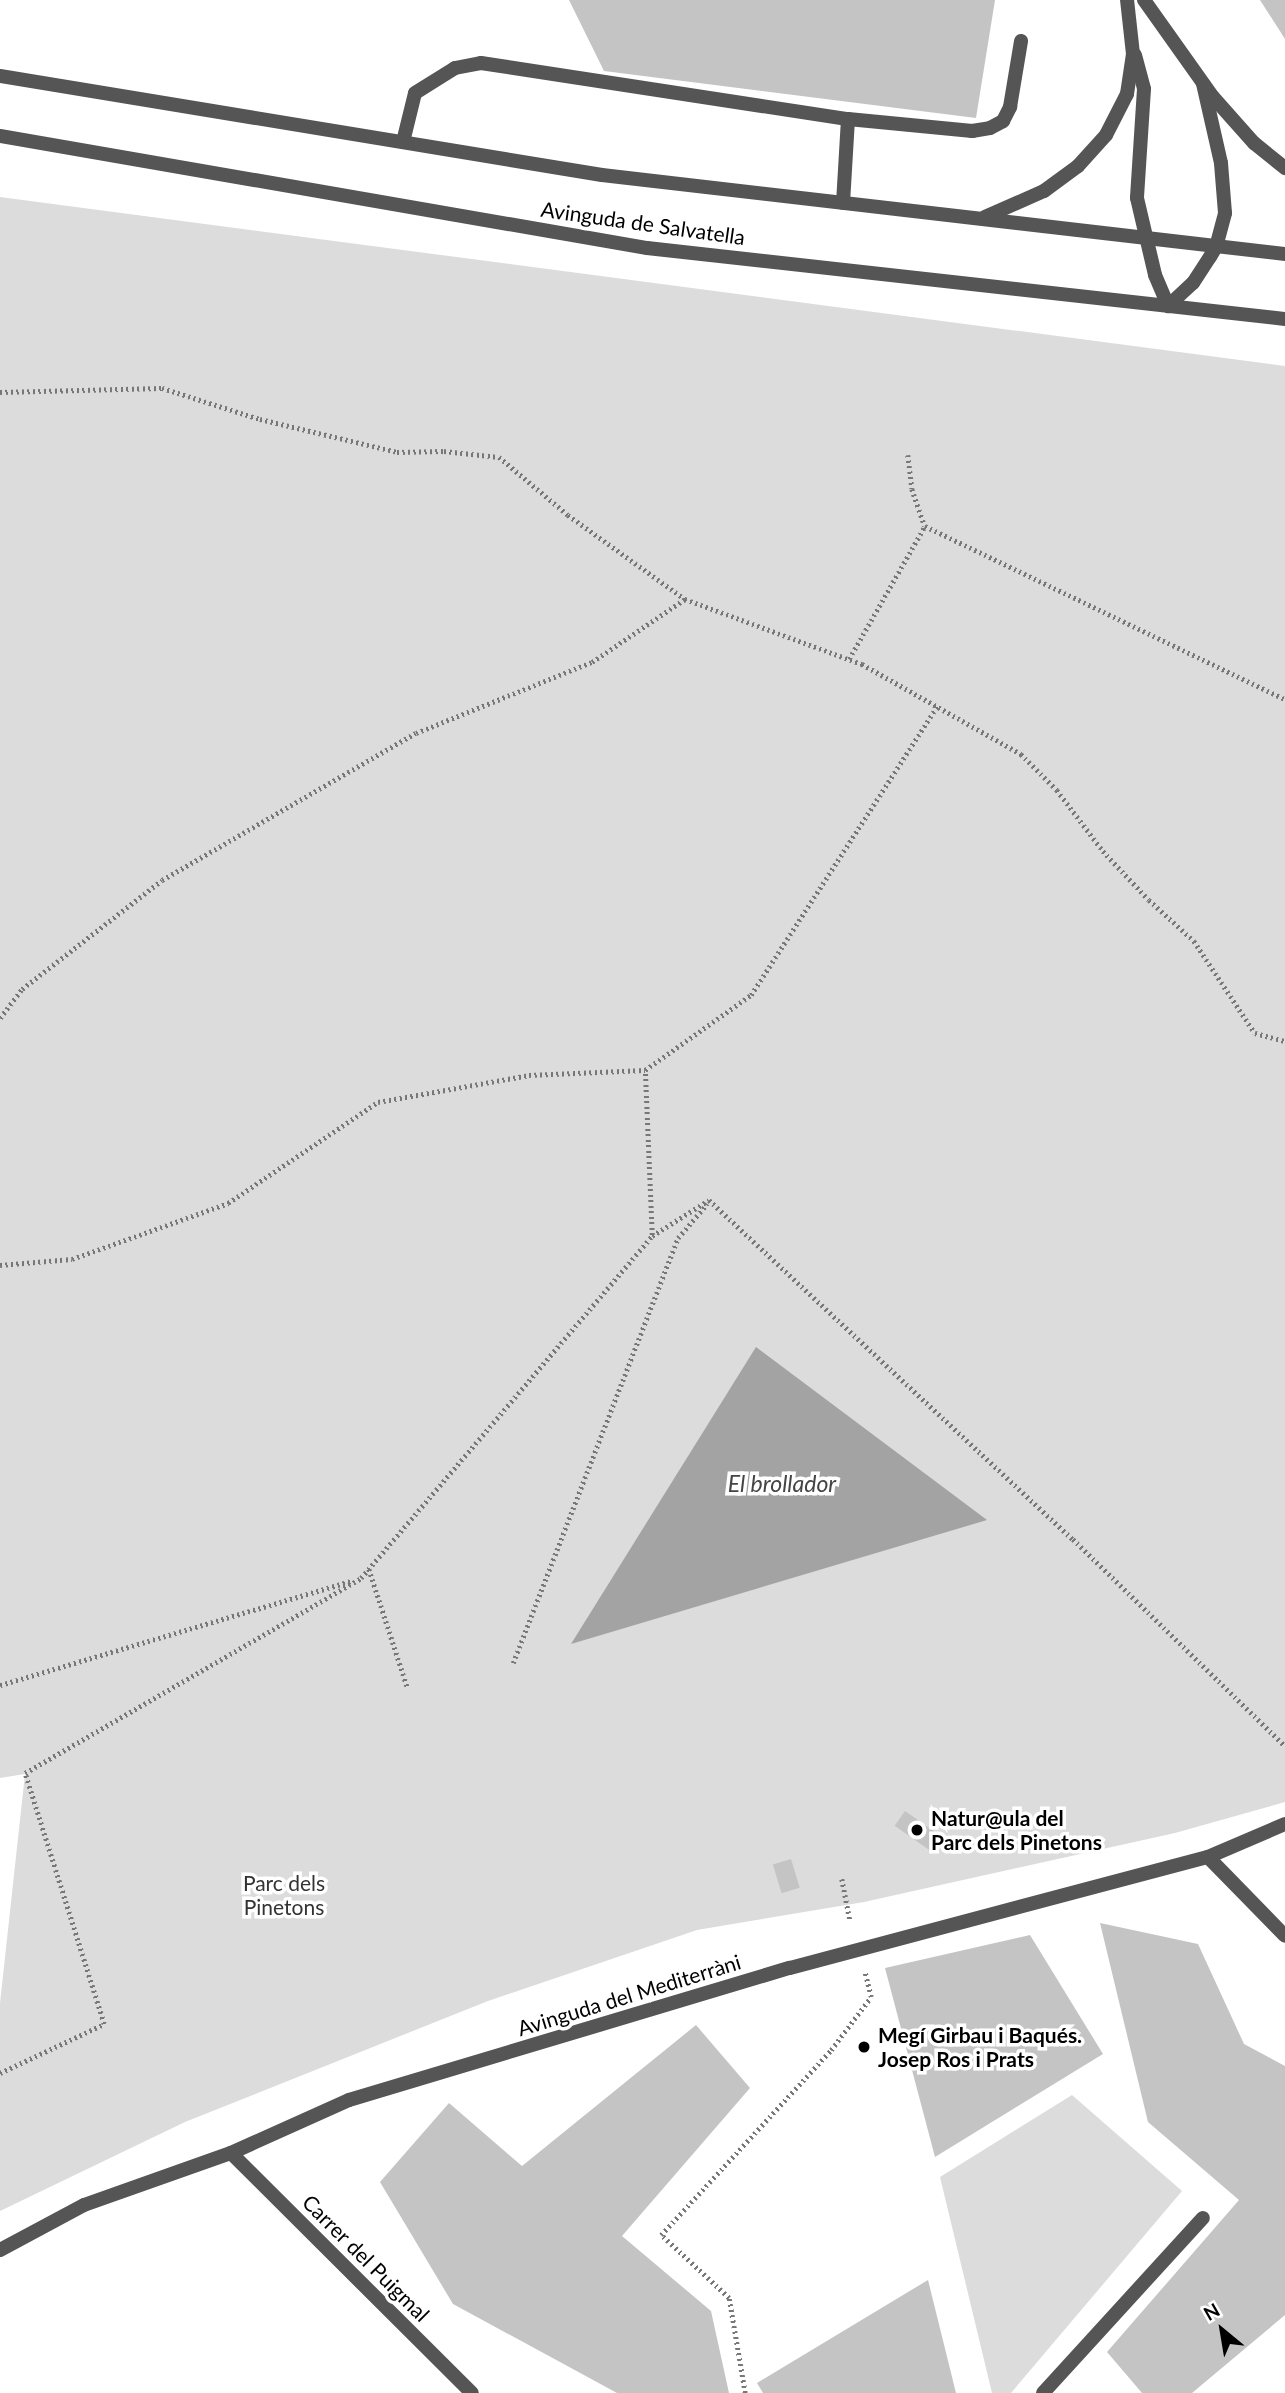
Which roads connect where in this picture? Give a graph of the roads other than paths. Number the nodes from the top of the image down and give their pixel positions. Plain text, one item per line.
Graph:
1 (1127, 0) edge
2 (1144, 0) edge
3 (1021, 41) dead end
4 (1132, 43) junction
5 (0, 76) edge
6 (1203, 84) junction
7 (848, 119) junction
8 (0, 136) edge
9 (403, 142) junction
10 (1285, 168) edge
11 (843, 203) junction
12 (981, 219) junction
13 (1147, 239) junction
14 (1216, 247) junction
15 (1285, 254) edge
16 (1168, 306) junction
17 (1285, 319) edge
18 (1285, 1824) edge
19 (1208, 1857) junction
20 (1285, 1936) edge
21 (230, 2153) junction
22 (1203, 2218) dead end
23 (0, 2250) edge
24 (472, 2393) edge
25 (1042, 2393) edge

1 - 4 street
2 - 6 street
3 - 7 street
4 - 12 street
4 - 13 street
5 - 9 street, Avinguda de Salvatella
6 - 10 street
6 - 14 street
7 - 9 street
7 - 11 street
8 - 16 street, Avinguda de Salvatella
9 - 11 street, Avinguda de Salvatella
11 - 12 street, Avinguda de Salvatella
12 - 13 street, Avinguda de Salvatella
13 - 14 street, Avinguda de Salvatella
13 - 16 street
14 - 15 street, Avinguda de Salvatella
14 - 16 street
16 - 17 street, Avinguda de Salvatella
18 - 19 street, Avinguda del Mediterràni
19 - 20 street
19 - 21 street, Avinguda del Mediterràni
21 - 23 street, Avinguda del Mediterràni
21 - 24 street, Carrer del Puigmal
22 - 25 street

